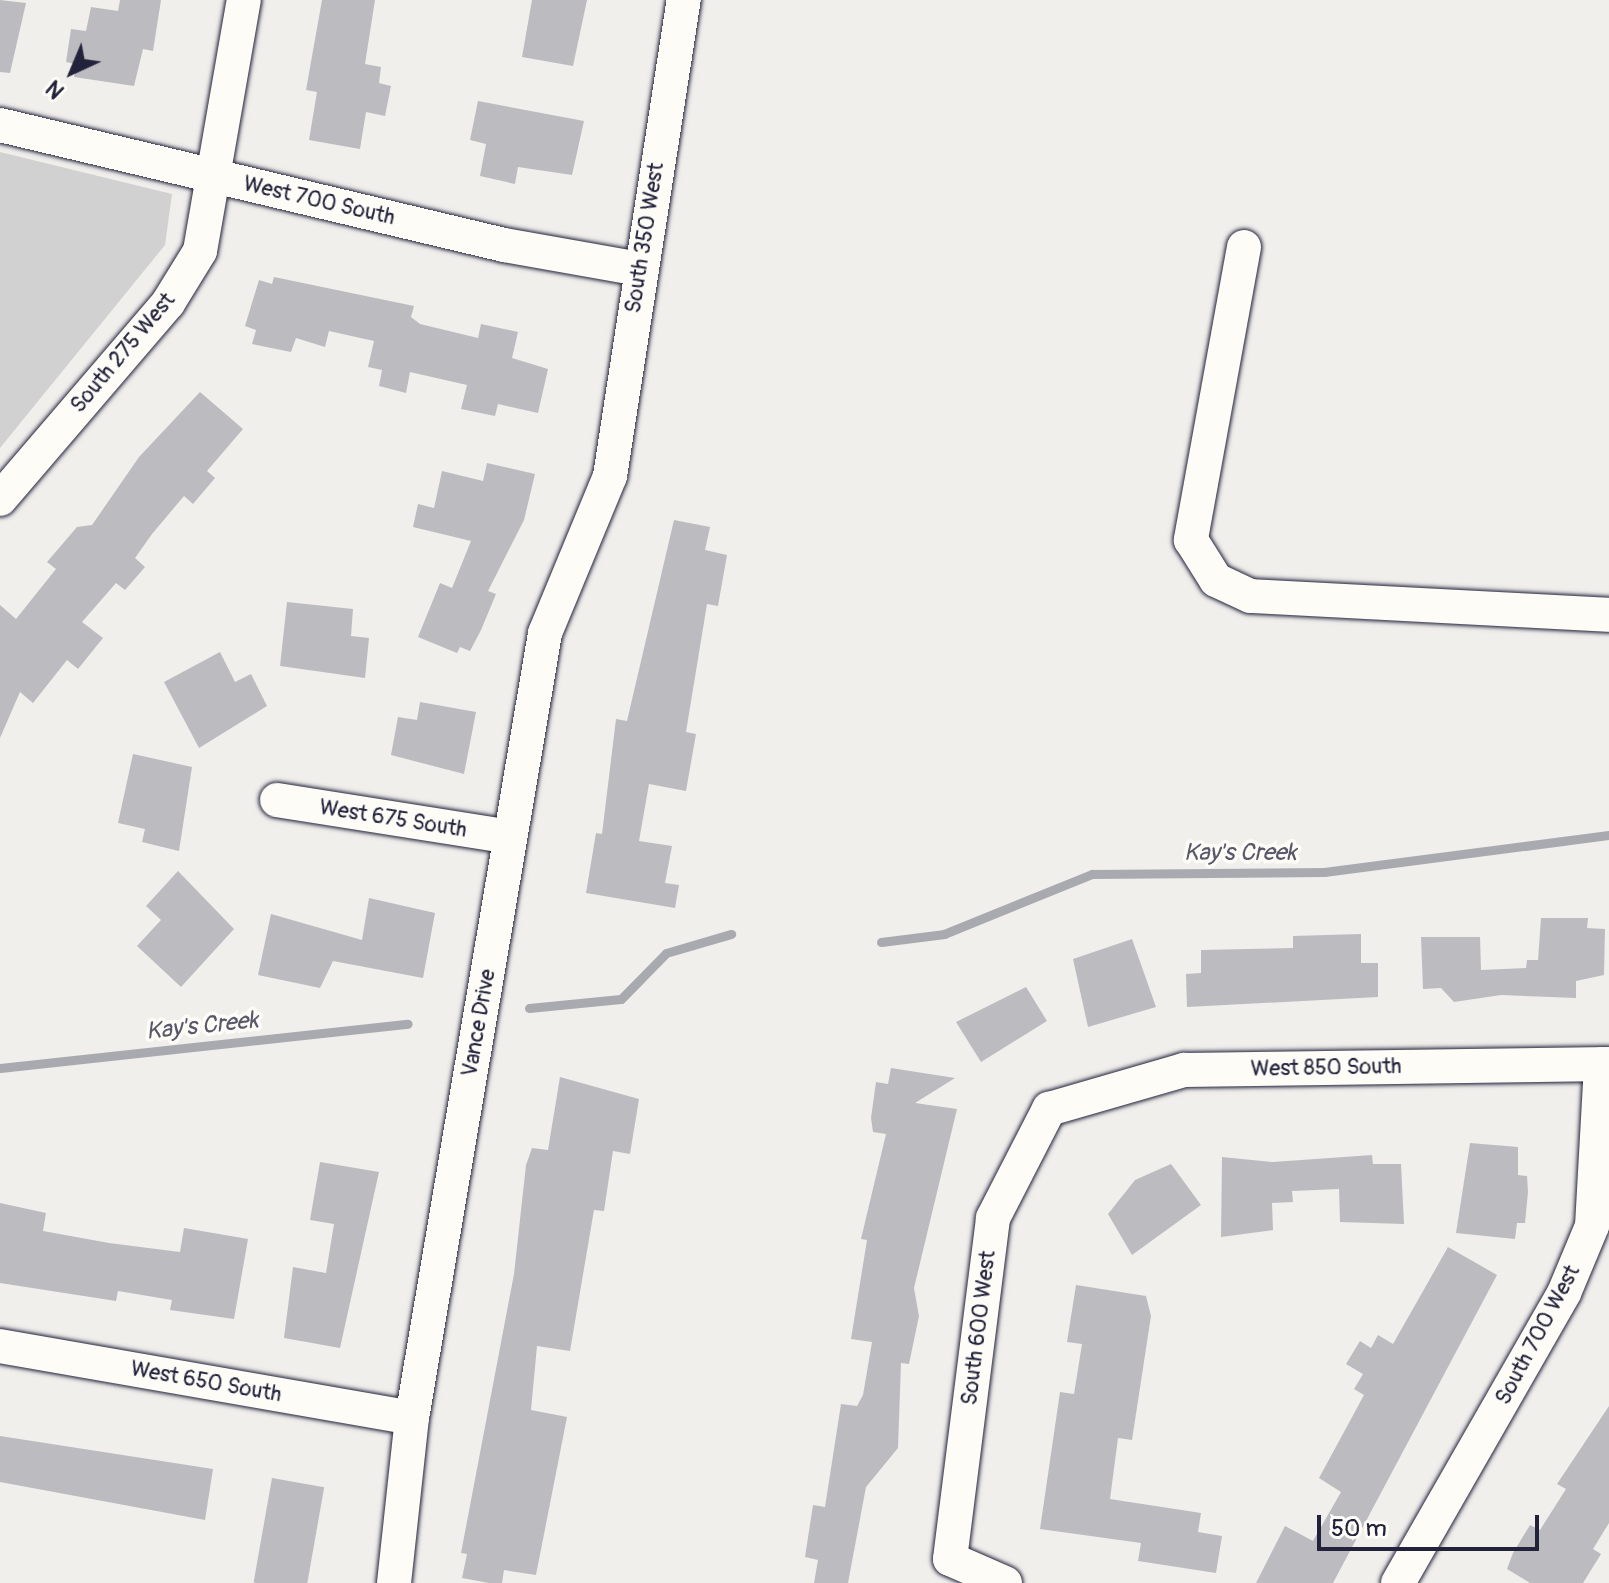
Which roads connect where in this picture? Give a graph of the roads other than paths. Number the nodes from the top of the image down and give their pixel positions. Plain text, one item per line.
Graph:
1 (244, 0) edge
2 (684, 0) edge
3 (0, 125) edge
4 (216, 177) junction
5 (1244, 247) dead end
6 (640, 269) junction
7 (610, 476) joint
8 (0, 499) edge
9 (1609, 615) edge
10 (277, 800) dead end
11 (510, 837) junction
12 (1605, 1064) edge
13 (1049, 1109) joint
14 (0, 1346) edge
15 (412, 1418) junction
16 (394, 1583) edge
17 (1005, 1583) edge
18 (1398, 1583) edge

1 - 4 street, South 275 West
2 - 6 street, South 350 West
3 - 4 street, West 700 South
4 - 6 street, West 700 South
4 - 8 street, South 275 West
5 - 9 street
6 - 7 street, South 350 West
7 - 11 street, Vance Drive
10 - 11 street, West 675 South
11 - 15 street, Vance Drive
12 - 13 street, West 850 South
12 - 18 street, South 700 West
13 - 17 street, South 600 West
14 - 15 street, West 650 South
15 - 16 street, Vance Drive

